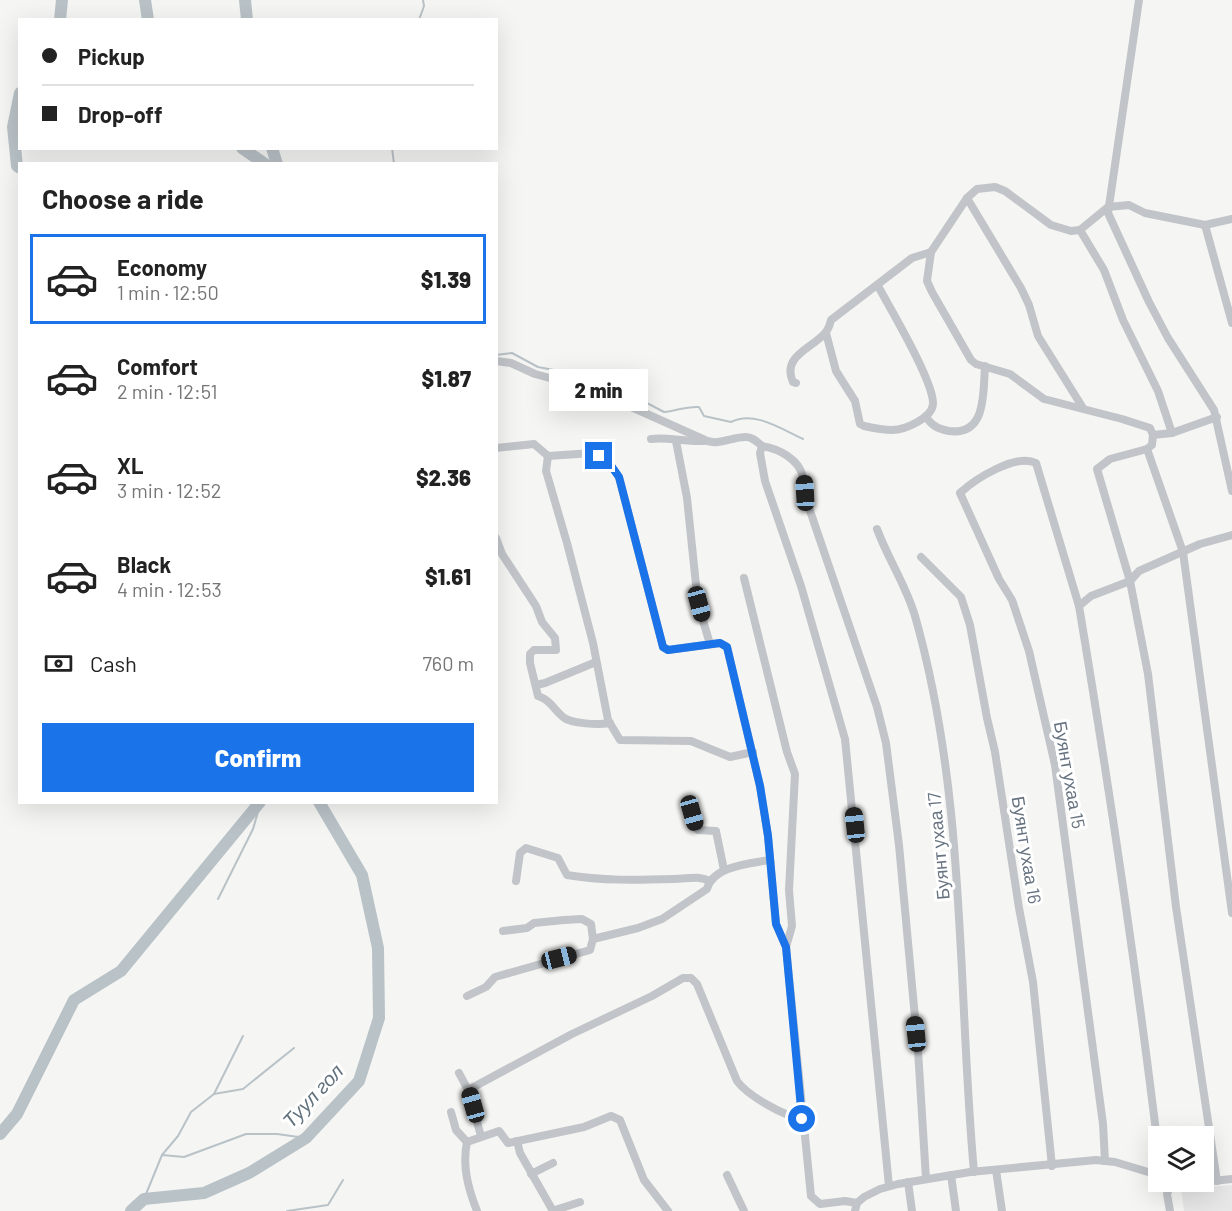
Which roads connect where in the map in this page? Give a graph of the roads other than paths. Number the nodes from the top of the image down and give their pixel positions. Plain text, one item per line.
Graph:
1 (1139, 0) edge
2 (967, 198) junction
3 (1108, 207) junction
4 (1232, 219) edge
5 (1205, 225) junction
6 (1080, 230) junction
7 (932, 252) junction
8 (878, 286) junction
9 (1232, 323) edge
10 (826, 333) junction
11 (498, 361) edge
12 (985, 366) junction
13 (796, 383) dead end
14 (1083, 408) junction
15 (926, 416) junction
16 (1217, 417) junction
17 (1172, 433) junction
18 (1153, 435) junction
19 (651, 439) dead end
20 (705, 440) junction
21 (676, 441) junction
22 (762, 446) junction
23 (498, 448) edge
24 (1148, 449) junction
25 (548, 456) junction
26 (1232, 491) edge
27 (877, 529) dead end
28 (1232, 535) edge
29 (498, 543) edge
30 (1183, 552) junction
31 (921, 557) dead end
32 (744, 578) dead end
33 (1130, 581) junction
34 (1079, 606) junction
35 (710, 645) junction
36 (596, 662) junction
37 (536, 685) junction
38 (610, 723) junction
39 (753, 752) junction
40 (688, 799) dead end
41 (769, 860) junction
42 (724, 870) junction
43 (516, 880) dead end
44 (710, 881) junction
45 (1232, 913) edge
46 (503, 931) dead end
47 (593, 939) junction
48 (786, 947) junction
49 (467, 996) dead end
50 (459, 1073) dead end
51 (468, 1090) junction
52 (452, 1112) dead end
53 (802, 1119) junction
54 (1155, 1126) edge
55 (481, 1136) junction
56 (517, 1141) junction
57 (467, 1142) junction
58 (1105, 1161) junction
59 (553, 1163) dead end
60 (1052, 1166) junction
61 (996, 1170) junction
62 (974, 1172) junction
63 (1148, 1172) edge
64 (531, 1174) junction
65 (727, 1175) dead end
66 (951, 1175) junction
67 (926, 1179) junction
68 (1232, 1179) edge
69 (1214, 1181) edge
70 (1217, 1181) junction
71 (908, 1182) junction
72 (889, 1186) junction
73 (1168, 1192) edge
74 (580, 1202) dead end
75 (856, 1207) edge
76 (818, 1208) edge
77 (477, 1211) edge
78 (552, 1211) edge
79 (668, 1211) edge
80 (744, 1211) edge
81 (912, 1211) edge
82 (956, 1211) edge
83 (1002, 1211) edge
84 (1170, 1211) edge

1 - 3 street
2 - 6 street
2 - 7 street
2 - 14 street
3 - 5 street
3 - 6 street
3 - 16 street
4 - 5 street
5 - 9 street
6 - 17 street
7 - 8 street
7 - 12 street
8 - 10 street
8 - 15 street
10 - 13 street
10 - 15 street
11 - 20 street
12 - 14 street
12 - 15 street
14 - 18 street
16 - 17 street
16 - 26 street
17 - 18 street
18 - 24 street
19 - 21 street
20 - 21 street
20 - 22 street
21 - 35 street
22 - 67 street
22 - 72 street
23 - 25 street
24 - 30 street
24 - 33 street
25 - 35 street
25 - 36 street
27 - 62 street, Буянт ухаа 17
28 - 30 street
29 - 37 street
30 - 33 street
30 - 45 street
31 - 60 street, Буянт ухаа 16
32 - 48 street
33 - 34 street
33 - 70 street
34 - 54 street
34 - 58 street, Буянт ухаа 15
35 - 39 street
36 - 37 street
36 - 38 street
37 - 38 street
38 - 39 street
39 - 41 street
40 - 42 street
41 - 42 street
41 - 48 street
42 - 44 street
43 - 44 street
44 - 47 street
46 - 47 street
47 - 49 street
48 - 53 street
50 - 51 street
51 - 53 street
51 - 55 street
52 - 57 street
53 - 76 street
55 - 56 street
55 - 57 street
56 - 64 street
56 - 79 street
57 - 77 street
58 - 60 street
58 - 63 street
59 - 64 street
60 - 61 street
61 - 62 street
61 - 83 street
62 - 66 street
64 - 78 street
65 - 80 street
66 - 67 street
66 - 82 street
67 - 71 street
68 - 70 street
69 - 70 street
71 - 72 street
71 - 81 street
72 - 75 street
73 - 84 street
74 - 78 street
75 - 76 street

